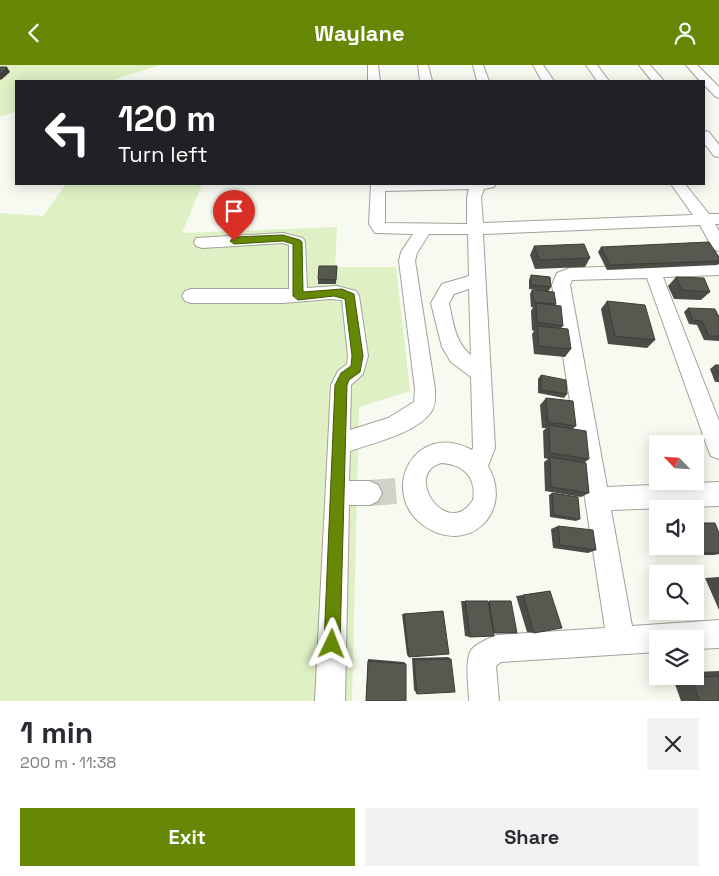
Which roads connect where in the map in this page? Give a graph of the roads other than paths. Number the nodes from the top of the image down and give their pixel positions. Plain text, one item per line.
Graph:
1 (373, 65) edge
2 (423, 65) edge
3 (478, 65) edge
4 (538, 65) edge
5 (591, 65) edge
6 (644, 65) edge
7 (691, 65) edge
8 (374, 80) edge
9 (426, 80) edge
10 (483, 80) edge
11 (547, 80) edge
12 (602, 80) edge
13 (657, 80) edge
14 (702, 80) edge
15 (705, 84) edge
16 (716, 99) edge
17 (705, 135) edge
18 (719, 135) edge
19 (705, 136) edge
20 (719, 153) edge
21 (378, 185) edge
22 (478, 185) edge
23 (679, 185) edge
24 (712, 219) edge
25 (476, 229) junction
26 (424, 230) junction
27 (202, 243) dead end
28 (719, 245) edge
29 (719, 269) edge
30 (653, 272) junction
31 (478, 280) junction
32 (191, 296) dead end
33 (298, 296) junction
34 (482, 374) junction
35 (339, 444) junction
36 (719, 449) edge
37 (476, 466) junction
38 (337, 493) junction
39 (370, 493) tunnel mouth
40 (719, 495) edge
41 (598, 499) junction
42 (719, 634) edge
43 (621, 641) junction
44 (330, 701) edge
45 (484, 701) edge

1 - 8 street
2 - 9 street
3 - 10 street
4 - 11 street
5 - 12 street
6 - 13 street
7 - 14 street
15 - 16 street
17 - 18 street
19 - 20 street
21 - 26 street
22 - 25 street
23 - 24 street
24 - 25 street
24 - 28 street
25 - 26 street
25 - 31 street
26 - 35 street
27 - 33 street
29 - 30 street
30 - 36 street
30 - 41 street
31 - 34 street
31 - 34 street
32 - 33 street
33 - 35 street
34 - 37 street
35 - 38 street
37 - 37 street
38 - 39 street
38 - 44 street
40 - 41 street
41 - 43 street
42 - 43 street
43 - 45 street

